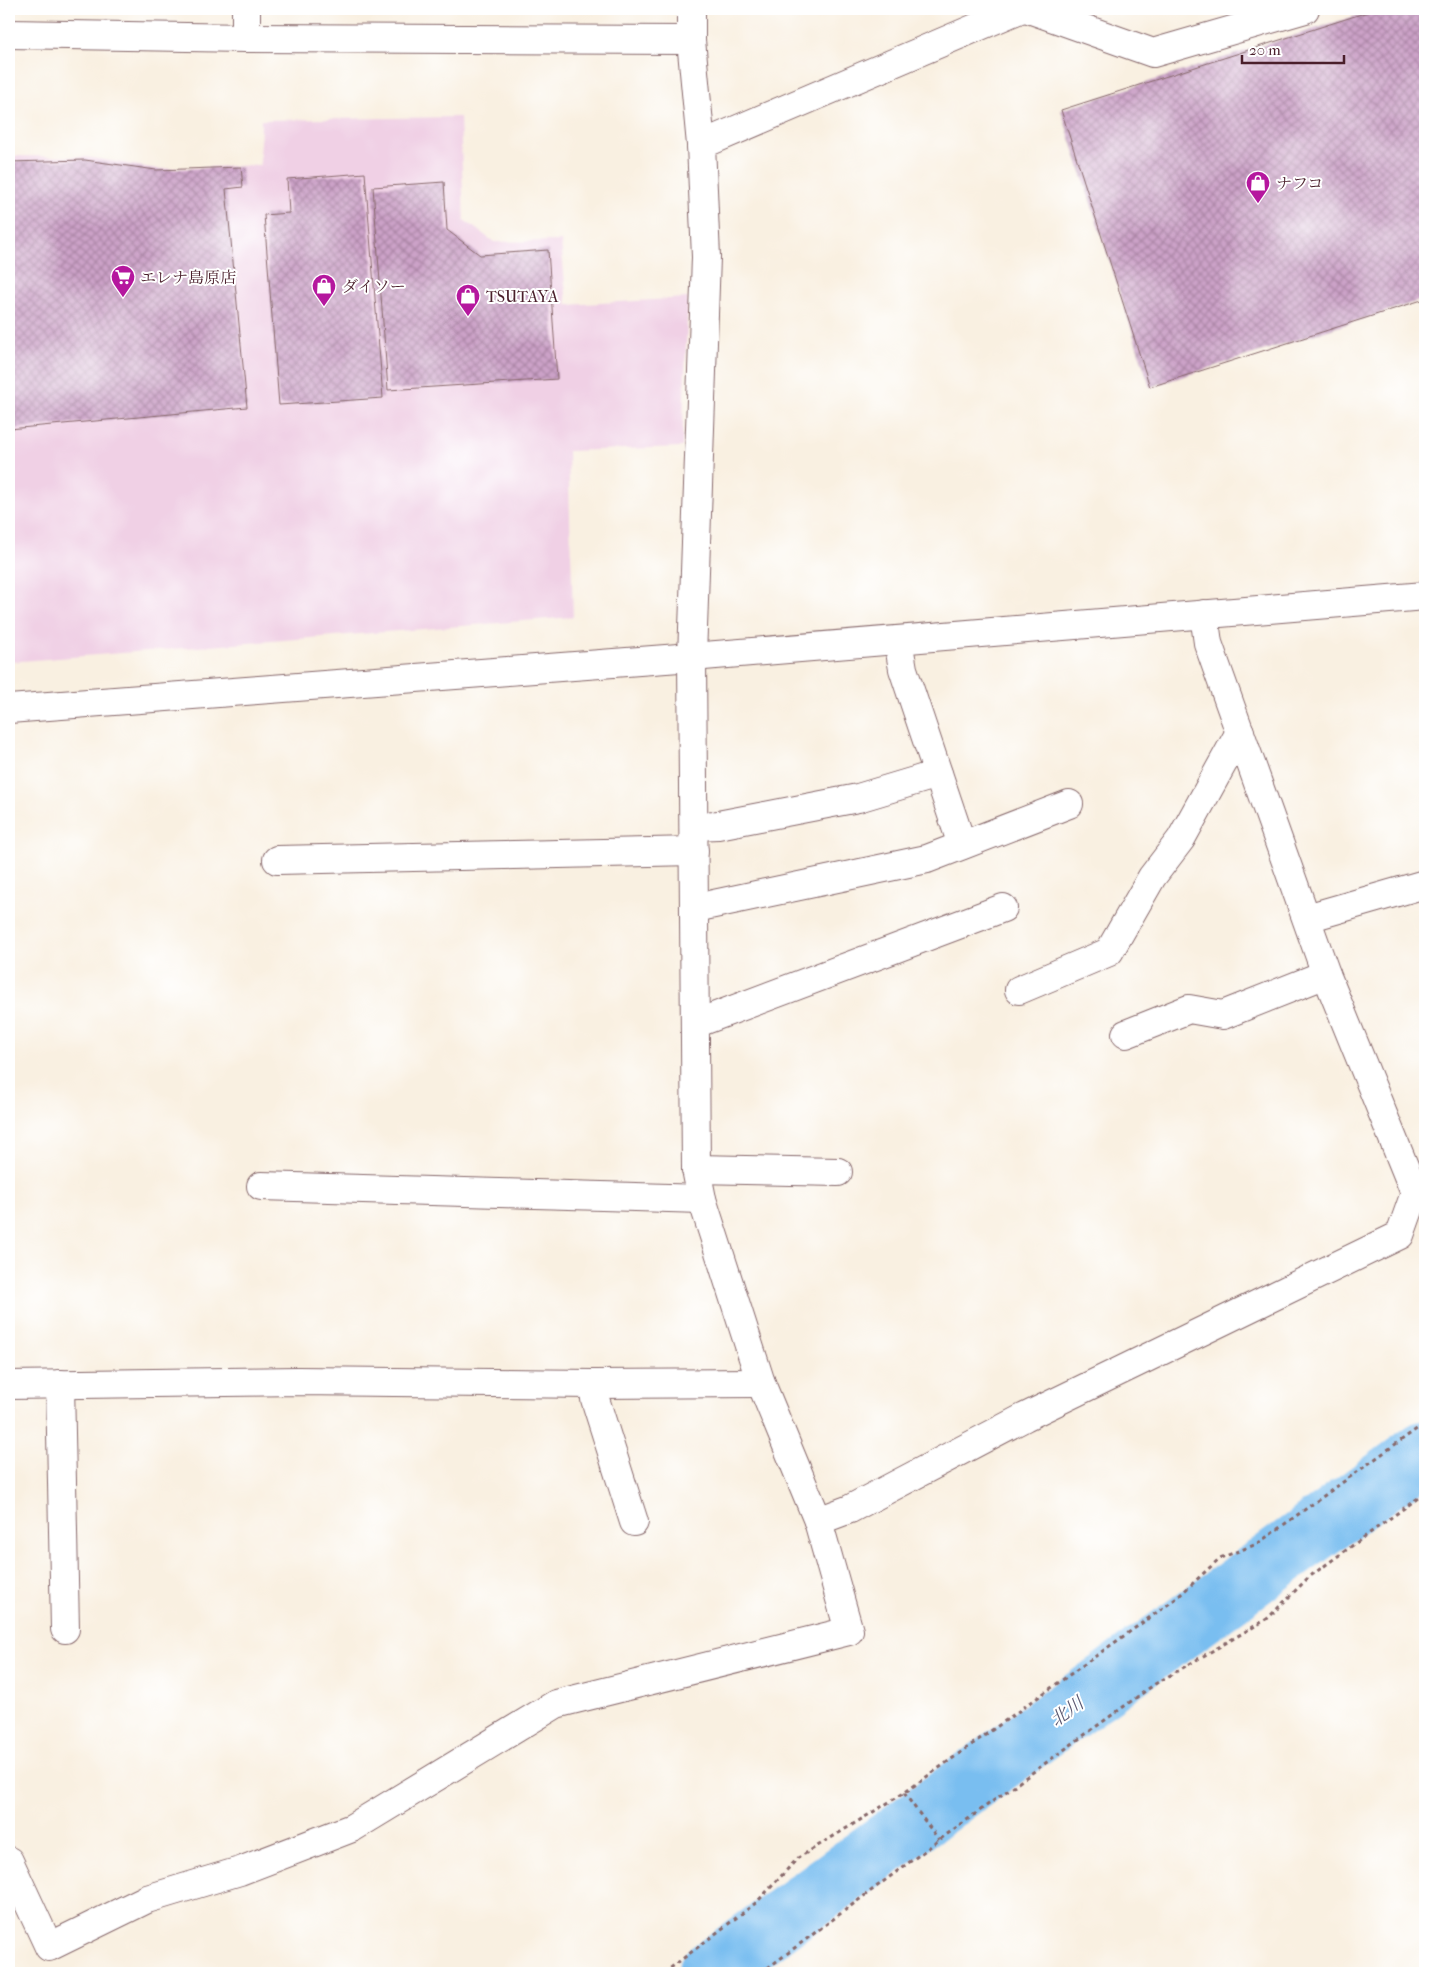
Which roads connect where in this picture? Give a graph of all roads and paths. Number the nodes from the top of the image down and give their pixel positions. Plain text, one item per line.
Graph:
1 (246, 9) edge
2 (691, 9) edge
3 (1020, 9) edge
4 (1029, 9) edge
5 (1305, 9) edge
6 (1078, 18) edge
7 (9, 34) edge
8 (246, 38) junction
9 (691, 40) junction
10 (701, 145) junction
11 (1425, 596) edge
12 (1204, 614) junction
13 (898, 640) junction
14 (692, 657) junction
15 (9, 710) edge
16 (1240, 732) junction
17 (938, 774) junction
18 (1069, 804) dead end
19 (694, 838) junction
20 (962, 845) junction
21 (276, 860) dead end
22 (1425, 884) edge
23 (695, 908) junction
24 (1003, 908) dead end
25 (1307, 918) junction
26 (1326, 974) junction
27 (1019, 990) dead end
28 (695, 1024) junction
29 (1126, 1034) dead end
30 (696, 1169) junction
31 (838, 1172) dead end
32 (261, 1186) dead end
33 (702, 1200) junction
34 (761, 1383) junction
35 (60, 1384) junction
36 (593, 1384) junction
37 (9, 1385) edge
38 (1425, 1423) edge
39 (1425, 1493) edge
40 (818, 1521) junction
41 (634, 1522) dead end
42 (65, 1629) dead end
43 (904, 1792) junction
44 (939, 1840) junction
45 (9, 1861) edge
46 (664, 1973) edge
47 (760, 1973) edge

1 - 8 street
2 - 9 street
3 - 10 street
4 - 6 street
5 - 6 street
7 - 8 street
8 - 9 street
9 - 10 street
10 - 14 street
11 - 12 street
12 - 13 street
12 - 16 street
13 - 14 street
13 - 17 street
14 - 15 street
14 - 19 street
16 - 25 street
16 - 27 street
17 - 19 street
17 - 20 street
18 - 20 street
19 - 21 street
19 - 23 street
20 - 23 street
22 - 25 street
23 - 28 street
24 - 28 street
25 - 26 street
26 - 29 street
26 - 40 street
28 - 30 street
30 - 31 street
30 - 33 street
32 - 33 street
33 - 34 street
34 - 36 street
34 - 40 street
35 - 36 street
35 - 37 street
35 - 42 street
36 - 41 street
38 - 43 path
39 - 44 path
40 - 45 street
43 - 44 path
43 - 46 path
44 - 47 path

